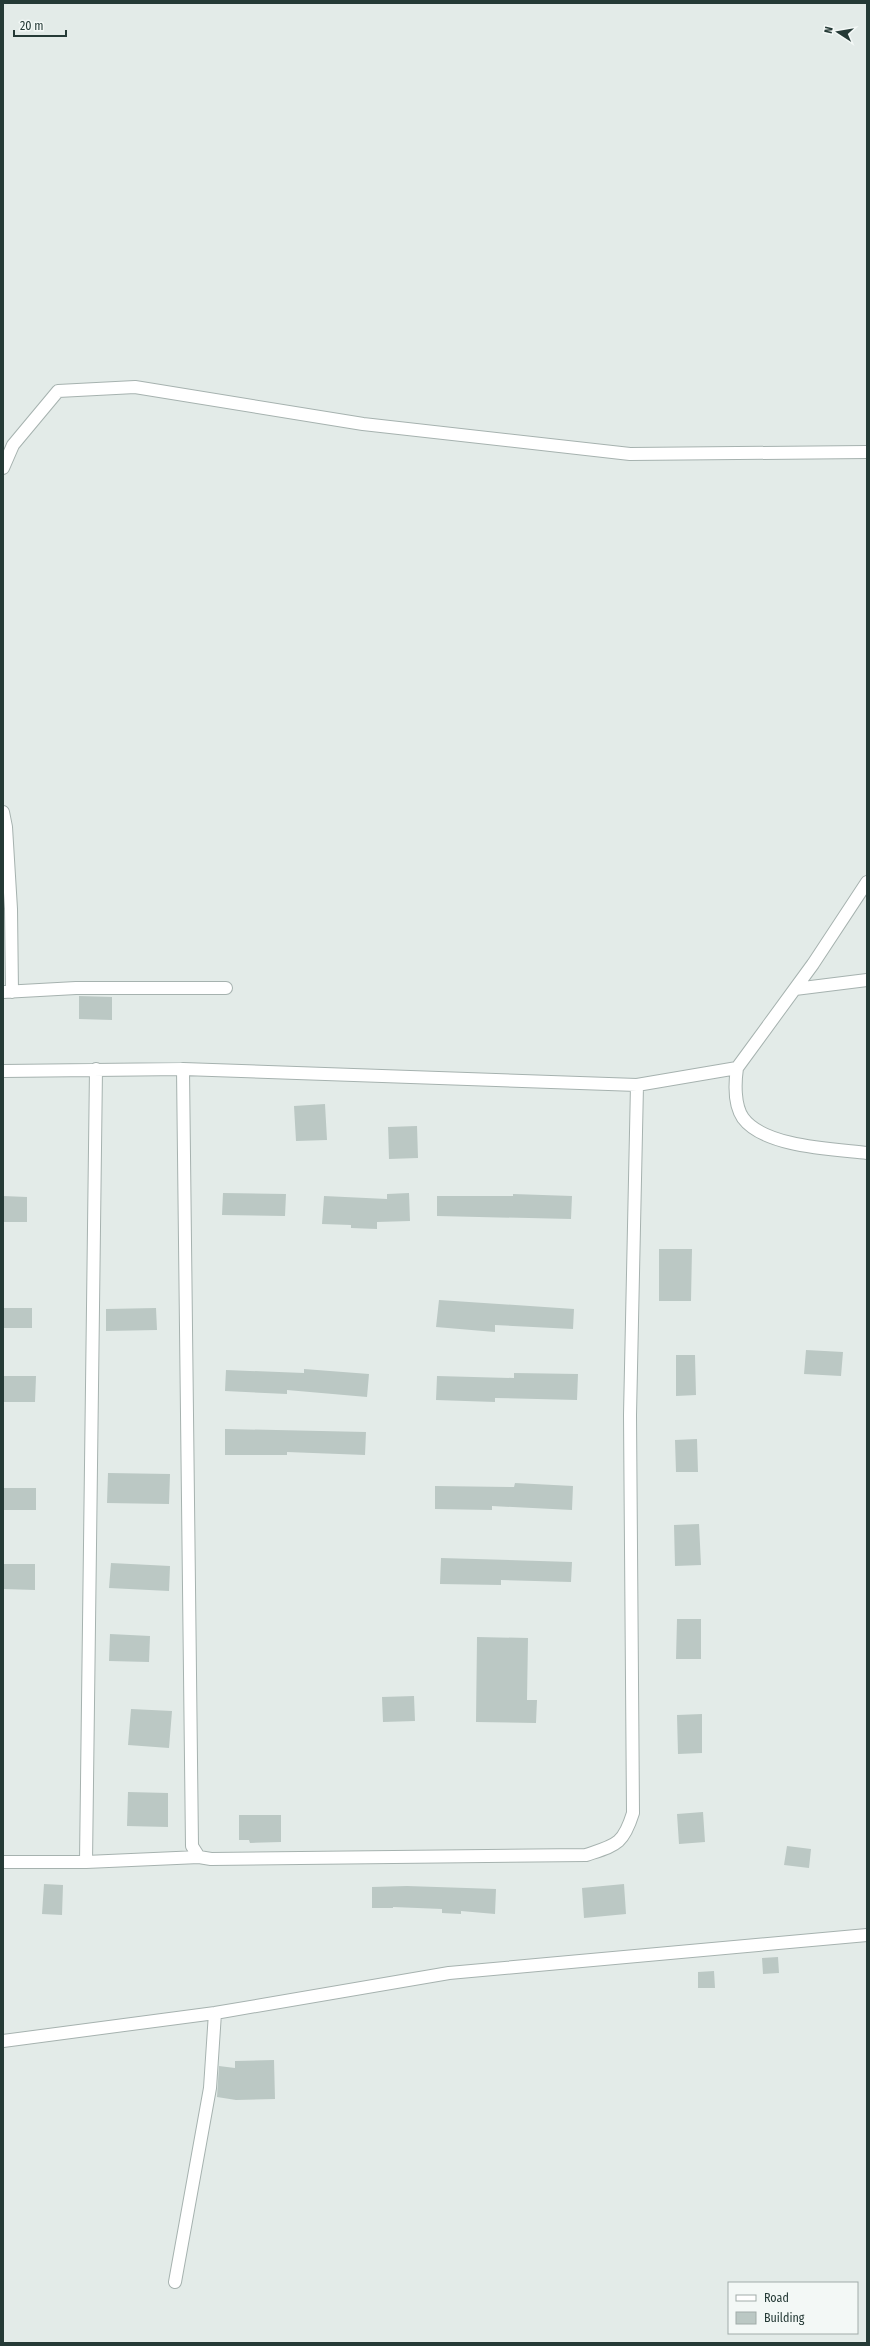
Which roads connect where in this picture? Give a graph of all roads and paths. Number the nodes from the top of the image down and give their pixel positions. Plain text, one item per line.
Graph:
1 (867, 452) edge
2 (3, 468) edge
3 (3, 812) edge
4 (867, 882) edge
5 (867, 980) edge
6 (226, 988) dead end
7 (795, 989) junction
8 (7, 992) edge
9 (737, 1068) junction
10 (96, 1069) junction
11 (183, 1069) junction
12 (3, 1071) edge
13 (637, 1085) junction
14 (867, 1153) edge
15 (200, 1857) junction
16 (3, 1862) edge
17 (86, 1862) junction
18 (867, 1935) edge
19 (215, 2013) junction
20 (3, 2041) edge
21 (175, 2282) dead end

1 - 2 street
3 - 8 street
4 - 7 street
5 - 7 street
6 - 8 street
7 - 9 street
9 - 13 street
9 - 14 street
10 - 11 street
10 - 12 street
10 - 17 street
11 - 13 street
11 - 15 street
13 - 15 street
15 - 17 street
16 - 17 street
18 - 19 street
19 - 20 street
19 - 21 street

